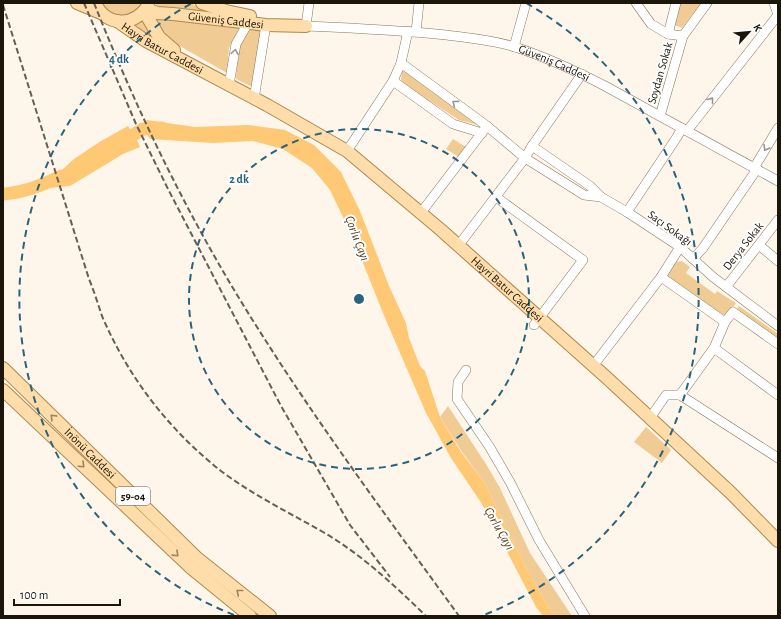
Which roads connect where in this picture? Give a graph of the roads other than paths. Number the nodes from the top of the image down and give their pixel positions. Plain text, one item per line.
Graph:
1 (77, 3) edge
2 (202, 3) edge
3 (309, 3) edge
4 (419, 3) edge
5 (526, 3) edge
6 (636, 3) edge
7 (676, 3) edge
8 (707, 3) edge
9 (774, 3) edge
10 (98, 8) edge
11 (147, 8) edge
12 (778, 15) edge
13 (117, 21) junction
14 (248, 23) junction
15 (266, 25) junction
16 (306, 26) junction
17 (412, 31) junction
18 (668, 34) junction
19 (683, 36) junction
20 (514, 47) junction
21 (401, 62) junction
22 (582, 74) junction
23 (209, 75) junction
24 (393, 81) junction
25 (229, 85) junction
26 (254, 99) junction
27 (660, 116) junction
28 (778, 128) edge
29 (684, 129) junction
30 (484, 130) junction
31 (532, 146) junction
32 (347, 151) junction
33 (524, 158) junction
34 (755, 169) junction
35 (778, 181) edge
36 (601, 197) junction
37 (496, 198) junction
38 (627, 212) junction
39 (420, 214) junction
40 (778, 220) edge
41 (458, 246) junction
42 (759, 246) junction
43 (680, 247) junction
44 (693, 259) junction
45 (778, 261) edge
46 (661, 277) junction
47 (726, 287) junction
48 (537, 322) junction
49 (725, 322) junction
50 (778, 326) edge
51 (778, 344) edge
52 (714, 348) junction
53 (594, 366) junction
54 (3, 368) edge
55 (466, 370) dead end
56 (3, 390) edge
57 (778, 394) edge
58 (680, 395) junction
59 (650, 418) junction
60 (778, 458) edge
61 (778, 541) edge
62 (250, 616) edge
63 (270, 616) edge
64 (585, 616) edge

1 - 10 main road, Hayri Batur Caddesi
2 - 16 main road, Güveniş Caddesi
3 - 16 street
4 - 17 street
5 - 20 street
6 - 18 street
7 - 18 street
8 - 19 street, Soydan Sokak
9 - 12 street
10 - 13 main road, Hayri Batur Caddesi
11 - 13 main road
11 - 14 main road, Güveniş Caddesi
11 - 23 main road, Hayri Batur Caddesi
29 -> 12 street
13 - 23 main road, Hayri Batur Caddesi
14 - 15 main road, Güveniş Caddesi
25 -> 14 street
15 - 16 main road, Güveniş Caddesi
15 - 26 street
16 - 17 street, Güveniş Caddesi
17 - 20 street, Güveniş Caddesi
17 - 21 street
18 - 19 street
19 - 27 street, Soydan Sokak
20 - 22 street, Güveniş Caddesi
21 - 24 street
30 -> 21 street
22 - 27 street, Güveniş Caddesi
22 - 31 street
23 - 25 main road, Hayri Batur Caddesi
24 - 30 street
24 - 32 street
25 - 26 main road, Hayri Batur Caddesi
26 - 32 main road, Hayri Batur Caddesi
27 - 29 street, Güveniş Caddesi
28 -> 34 street
29 - 34 street, Güveniş Caddesi
29 - 38 street
30 - 33 street
30 - 39 street
31 - 33 street
31 - 36 street
32 - 39 main road, Hayri Batur Caddesi
33 - 36 street
33 - 37 street
34 - 35 street, Güveniş Caddesi
34 - 44 street
36 - 38 street, Saçı Sokağı
37 - 41 street
37 - 48 street
38 - 43 street, Saçı Sokağı
39 - 41 main road, Hayri Batur Caddesi
40 - 42 street, Derya Sokak
41 - 48 main road, Hayri Batur Caddesi
42 - 45 street
42 - 47 street, Derya Sokak
43 - 44 street, Saçı Sokağı
43 - 46 street
44 - 47 street, Saçı Sokağı
46 - 49 street
46 - 53 street
47 - 50 street, Saçı Sokağı
48 - 53 main road, Hayri Batur Caddesi
49 - 51 street
49 - 52 street
52 - 57 street
52 - 58 street
53 - 59 main road, Hayri Batur Caddesi
63 -> 54 main road, İnönü Caddesi / 59-04
55 - 64 street
56 -> 62 main road, İnönü Caddesi / 59-04
58 - 59 street
58 - 60 street
59 - 61 main road, Hayri Batur Caddesi

